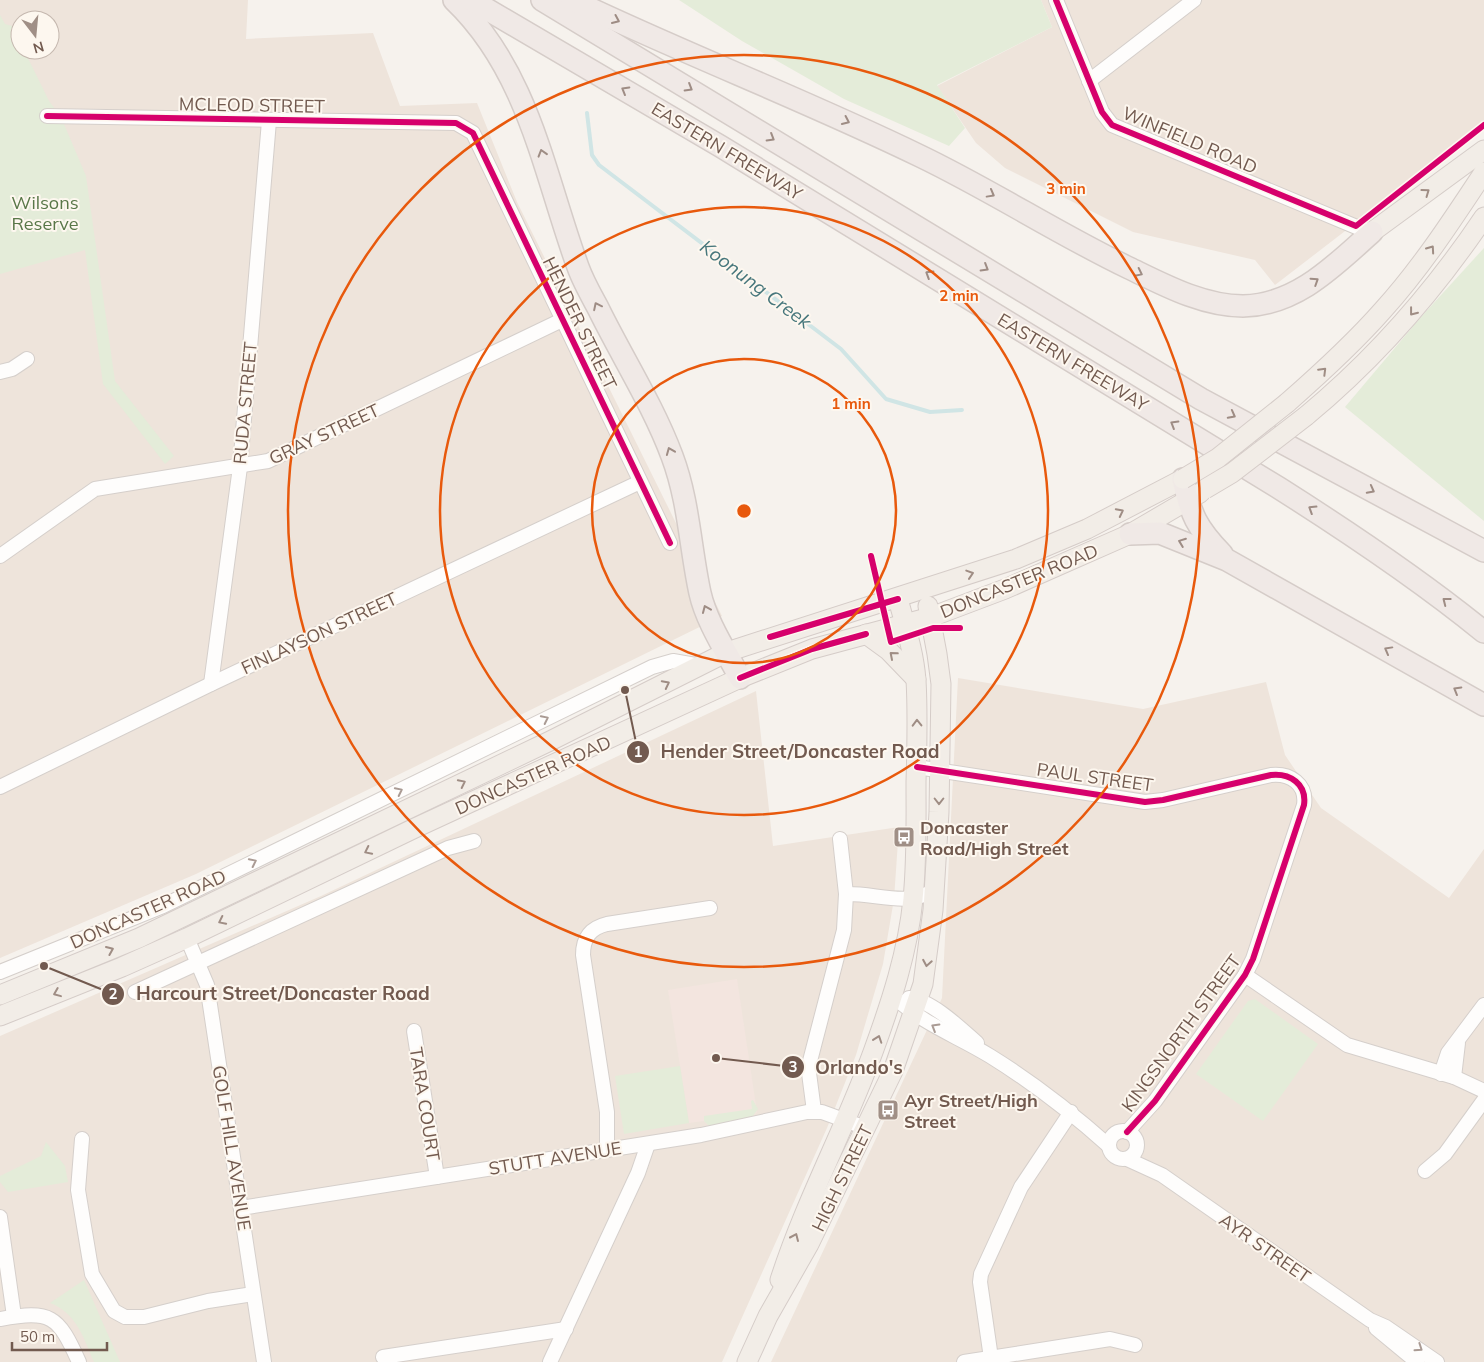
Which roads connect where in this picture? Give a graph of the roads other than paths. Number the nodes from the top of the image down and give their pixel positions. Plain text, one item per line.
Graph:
1 (454, 0) edge
2 (471, 0) edge
3 (542, 0) edge
4 (572, 0) edge
5 (1056, 0) edge
6 (1194, 0) edge
7 (1089, 81) junction
8 (47, 116) dead end
9 (269, 121) junction
10 (456, 122) joint
11 (1484, 150) edge
12 (1484, 172) edge
13 (1484, 218) edge
14 (1372, 232) junction
15 (562, 320) junction
16 (27, 359) dead end
17 (0, 372) edge
18 (240, 467) junction
19 (1183, 479) junction
20 (640, 482) junction
21 (1196, 495) junction
22 (1130, 534) junction
23 (670, 542) dead end
24 (1484, 551) edge
25 (0, 556) edge
26 (1228, 560) junction
27 (924, 591) junction
28 (898, 599) junction
29 (966, 604) junction
30 (931, 617) junction
31 (904, 625) junction
32 (1484, 632) edge
33 (866, 634) junction
34 (727, 652) junction
35 (938, 654) junction
36 (701, 666) junction
37 (740, 678) junction
38 (916, 679) junction
39 (211, 684) junction
40 (690, 702) junction
41 (1484, 705) edge
42 (600, 717) junction
43 (916, 767) junction
44 (940, 769) junction
45 (1296, 781) joint
46 (0, 787) edge
47 (840, 839) dead end
48 (474, 842) dead end
49 (935, 889) junction
50 (846, 894) junction
51 (914, 899) junction
52 (710, 908) dead end
53 (187, 938) junction
54 (199, 963) junction
55 (0, 972) edge
56 (1245, 974) junction
57 (135, 992) dead end
58 (0, 995) edge
59 (893, 996) junction
60 (1484, 1005) edge
61 (916, 1006) junction
62 (0, 1016) edge
63 (414, 1031) dead end
64 (1447, 1075) junction
65 (1484, 1091) edge
66 (1484, 1100) edge
67 (814, 1111) junction
68 (1071, 1112) junction
69 (846, 1120) junction
70 (866, 1128) junction
71 (82, 1139) dead end
72 (1125, 1139) junction
73 (648, 1144) junction
74 (613, 1149) junction
75 (1127, 1159) junction
76 (1425, 1171) dead end
77 (1162, 1175) junction
78 (437, 1177) junction
79 (241, 1208) junction
80 (0, 1217) edge
81 (254, 1294) junction
82 (14, 1316) junction
83 (768, 1316) junction
84 (0, 1319) edge
85 (1370, 1320) junction
86 (566, 1329) junction
87 (1135, 1345) dead end
88 (383, 1357) dead end
89 (992, 1358) junction
90 (79, 1362) edge
91 (264, 1362) edge
92 (550, 1362) edge
93 (747, 1362) edge
94 (964, 1362) edge
95 (1417, 1362) edge
96 (1438, 1362) edge

34 -> 1 highway
32 -> 2 highway, EASTERN FREEWAY
3 -> 24 highway, EASTERN FREEWAY
4 -> 14 highway
5 - 7 street, WINFIELD ROAD
6 - 7 street
7 - 14 street, WINFIELD ROAD
8 - 9 street, MCLEOD STREET
9 - 10 street, MCLEOD STREET
9 - 18 street, RUDA STREET
10 - 15 street, HENDER STREET
14 -> 11 main road
19 -> 12 main road, DONCASTER ROAD, bridge
13 -> 21 main road, DONCASTER ROAD, bridge
15 - 18 street, GRAY STREET
15 - 20 street, HENDER STREET
16 - 17 street
18 - 25 street, GRAY STREET
18 - 39 street, RUDA STREET
19 - 21 highway
27 -> 19 main road, DONCASTER ROAD
20 - 23 street, HENDER STREET
20 - 39 street, FINLAYSON STREET
21 - 22 main road, DONCASTER ROAD
21 - 26 highway
26 -> 22 highway
22 - 29 main road, DONCASTER ROAD
41 -> 26 highway
27 - 28 main road, DONCASTER ROAD
27 - 30 main road, HIGH STREET
28 - 31 main road, HIGH STREET
28 - 34 main road, DONCASTER ROAD
29 - 30 main road, DONCASTER ROAD
29 - 35 main road
30 - 31 main road, DONCASTER ROAD
30 - 35 main road, HIGH STREET
31 - 33 main road, DONCASTER ROAD
31 - 38 main road, HIGH STREET
33 - 37 main road, DONCASTER ROAD
38 -> 33 main road
34 - 36 main road, DONCASTER ROAD
34 - 37 highway
35 - 44 main road, HIGH STREET
42 -> 36 main road, DONCASTER ROAD
55 -> 36 street, DONCASTER ROAD
37 - 40 main road, DONCASTER ROAD
43 -> 38 main road, HIGH STREET
39 - 46 street, FINLAYSON STREET
40 - 42 main road
40 -> 53 main road, DONCASTER ROAD
58 -> 42 main road, DONCASTER ROAD
43 - 44 street, PAUL STREET
43 - 51 main road, HIGH STREET
44 - 45 street, PAUL STREET
44 -> 49 main road, HIGH STREET
45 - 56 street, KINGSNORTH STREET
47 - 50 street
48 - 54 street, DONCASTER ROAD
49 - 51 street
49 -> 61 main road, HIGH STREET
50 - 51 street
50 - 67 street
51 - 59 main road, HIGH STREET
52 - 74 street
53 - 54 street, GOLF HILL AVENUE
53 -> 62 main road, DONCASTER ROAD
54 - 57 street, DONCASTER ROAD
54 - 79 street, GOLF HILL AVENUE
56 - 64 street
56 - 72 street, KINGSNORTH STREET
59 - 61 street, AYR STREET
69 -> 59 main road, HIGH STREET
60 - 64 street
61 - 68 street, AYR STREET
61 - 70 main road, HIGH STREET
63 - 78 street, TARA COURT
64 - 65 street
66 - 76 street
67 - 69 street, STUTT AVENUE
67 - 73 street, STUTT AVENUE
68 - 72 street, AYR STREET
68 - 89 street
69 - 70 street, STUTT AVENUE
83 -> 69 main road, HIGH STREET
70 - 83 main road, HIGH STREET
71 - 81 street
72 - 75 street, KINGSNORTH STREET
72 - 75 street, AYR STREET
72 - 77 street, AYR STREET
73 - 74 street, STUTT AVENUE
73 - 86 street
74 - 78 street, STUTT AVENUE
75 - 77 street, AYR STREET
77 - 85 street, AYR STREET
78 - 79 street, STUTT AVENUE
79 - 81 street, GOLF HILL AVENUE
80 - 82 street
81 - 91 street, GOLF HILL AVENUE
82 - 84 street
82 - 90 street
83 - 93 main road, HIGH STREET
85 - 95 street, AYR STREET
85 -> 96 street, AYR STREET
86 - 88 street
86 - 92 street
87 - 89 street
89 - 94 street

